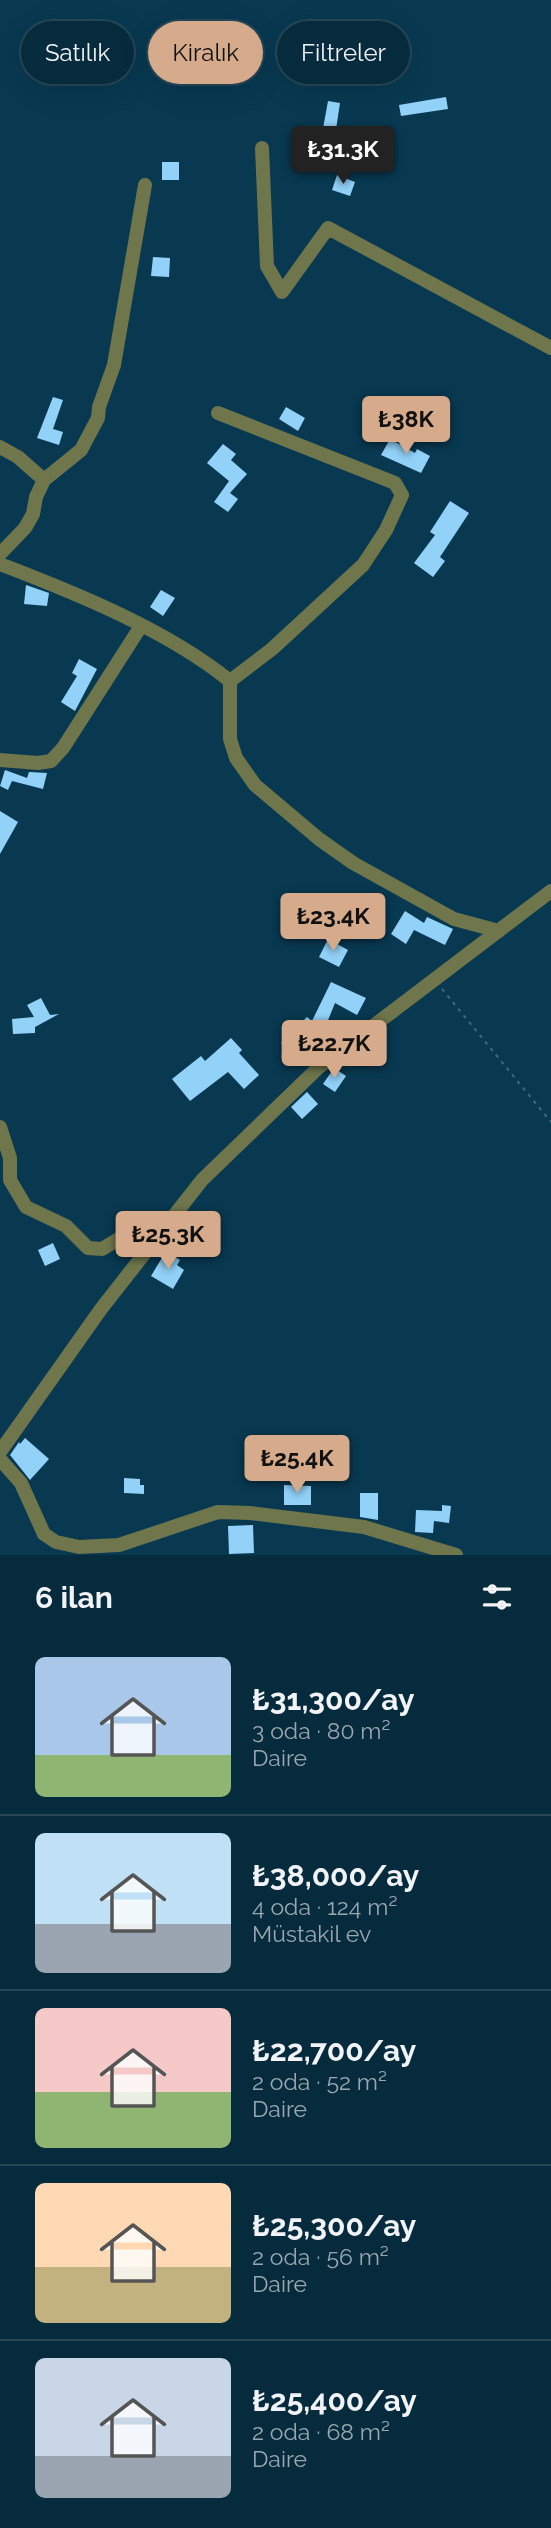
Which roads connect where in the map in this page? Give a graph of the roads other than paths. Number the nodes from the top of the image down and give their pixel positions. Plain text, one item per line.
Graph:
1 (262, 148) dead end
2 (145, 185) dead end
3 (551, 348) edge
4 (218, 413) dead end
5 (0, 447) edge
6 (44, 480) junction
7 (0, 554) edge
8 (0, 564) edge
9 (141, 626) junction
10 (230, 681) junction
11 (0, 760) edge
12 (551, 891) edge
13 (534, 904) junction
14 (551, 907) edge
15 (499, 931) junction
16 (0, 1128) edge
17 (147, 1250) junction
18 (0, 1452) edge
19 (0, 1459) edge
20 (456, 1555) edge

1 - 3 street
2 - 6 street
4 - 10 street
5 - 6 street
6 - 7 street
8 - 9 street
9 - 10 street
9 - 11 street
10 - 15 street
12 - 13 street
13 - 14 street
13 - 15 street
15 - 17 street
16 - 17 street
17 - 18 street
19 - 20 street

